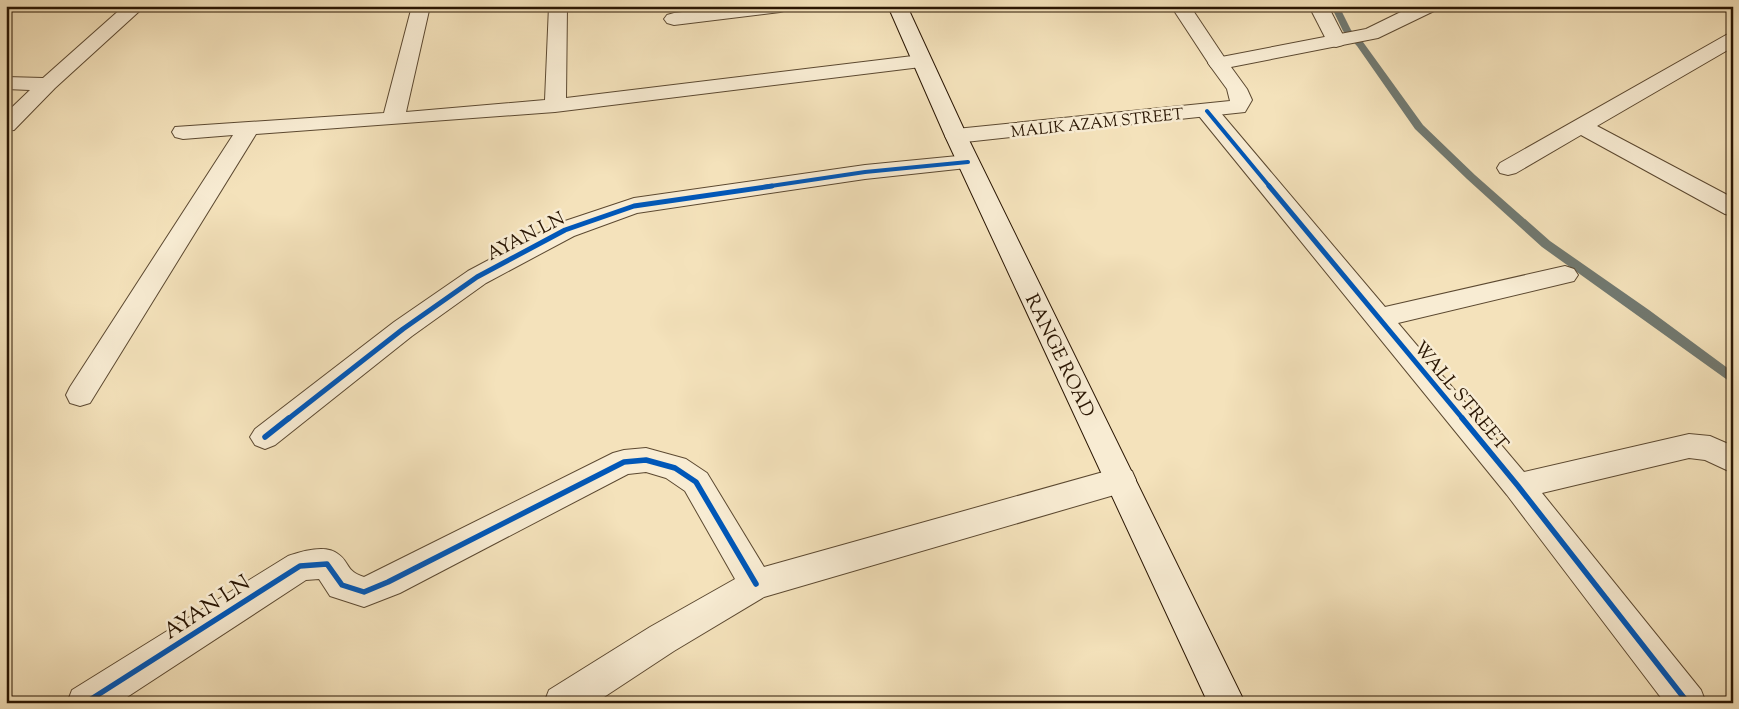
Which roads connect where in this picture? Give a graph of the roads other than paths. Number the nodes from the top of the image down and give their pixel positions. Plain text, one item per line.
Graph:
1 (136, 6) edge
2 (421, 6) edge
3 (558, 6) edge
4 (780, 6) edge
5 (897, 6) edge
6 (1180, 6) edge
7 (1318, 6) edge
8 (1430, 6) edge
9 (674, 18) dead end
10 (1733, 39) edge
11 (1340, 40) junction
12 (921, 61) junction
13 (1218, 63) junction
14 (6, 83) edge
15 (48, 84) junction
16 (555, 106) junction
17 (1207, 111) junction
18 (393, 119) junction
19 (6, 125) edge
20 (1581, 126) junction
21 (249, 128) junction
22 (183, 132) dead end
23 (956, 136) junction
24 (968, 162) junction
25 (1508, 168) dead end
26 (1733, 208) edge
27 (1564, 275) dead end
28 (1379, 318) junction
29 (80, 395) dead end
30 (265, 437) dead end
31 (1733, 461) edge
32 (1121, 480) junction
33 (1518, 486) junction
34 (756, 584) junction
35 (84, 703) edge
36 (562, 703) edge
37 (1227, 703) edge
38 (1688, 703) edge

1 - 15 street
2 - 18 street
3 - 16 street
4 - 9 street
5 - 12 street, RANGE ROAD
6 - 13 street
7 - 11 street
8 - 11 street
10 - 20 street
11 - 13 street
12 - 16 street
12 - 23 street, RANGE ROAD
13 - 17 street, MALIK AZAM STREET
14 - 15 street
15 - 19 street
16 - 18 street
17 - 23 street, MALIK AZAM STREET
17 - 28 street, WALL STREET
18 - 21 street
20 - 25 street
20 - 26 street
21 - 22 street
21 - 29 street
23 - 24 street, RANGE ROAD
24 - 30 street, AYAN LN
24 - 32 street, RANGE ROAD
27 - 28 street, WALL STREET
28 - 33 street, WALL STREET
31 - 33 street
32 - 34 street
32 - 37 street, RANGE ROAD
33 - 38 street, WALL STREET
34 - 35 street, AYAN LN
34 - 36 street

